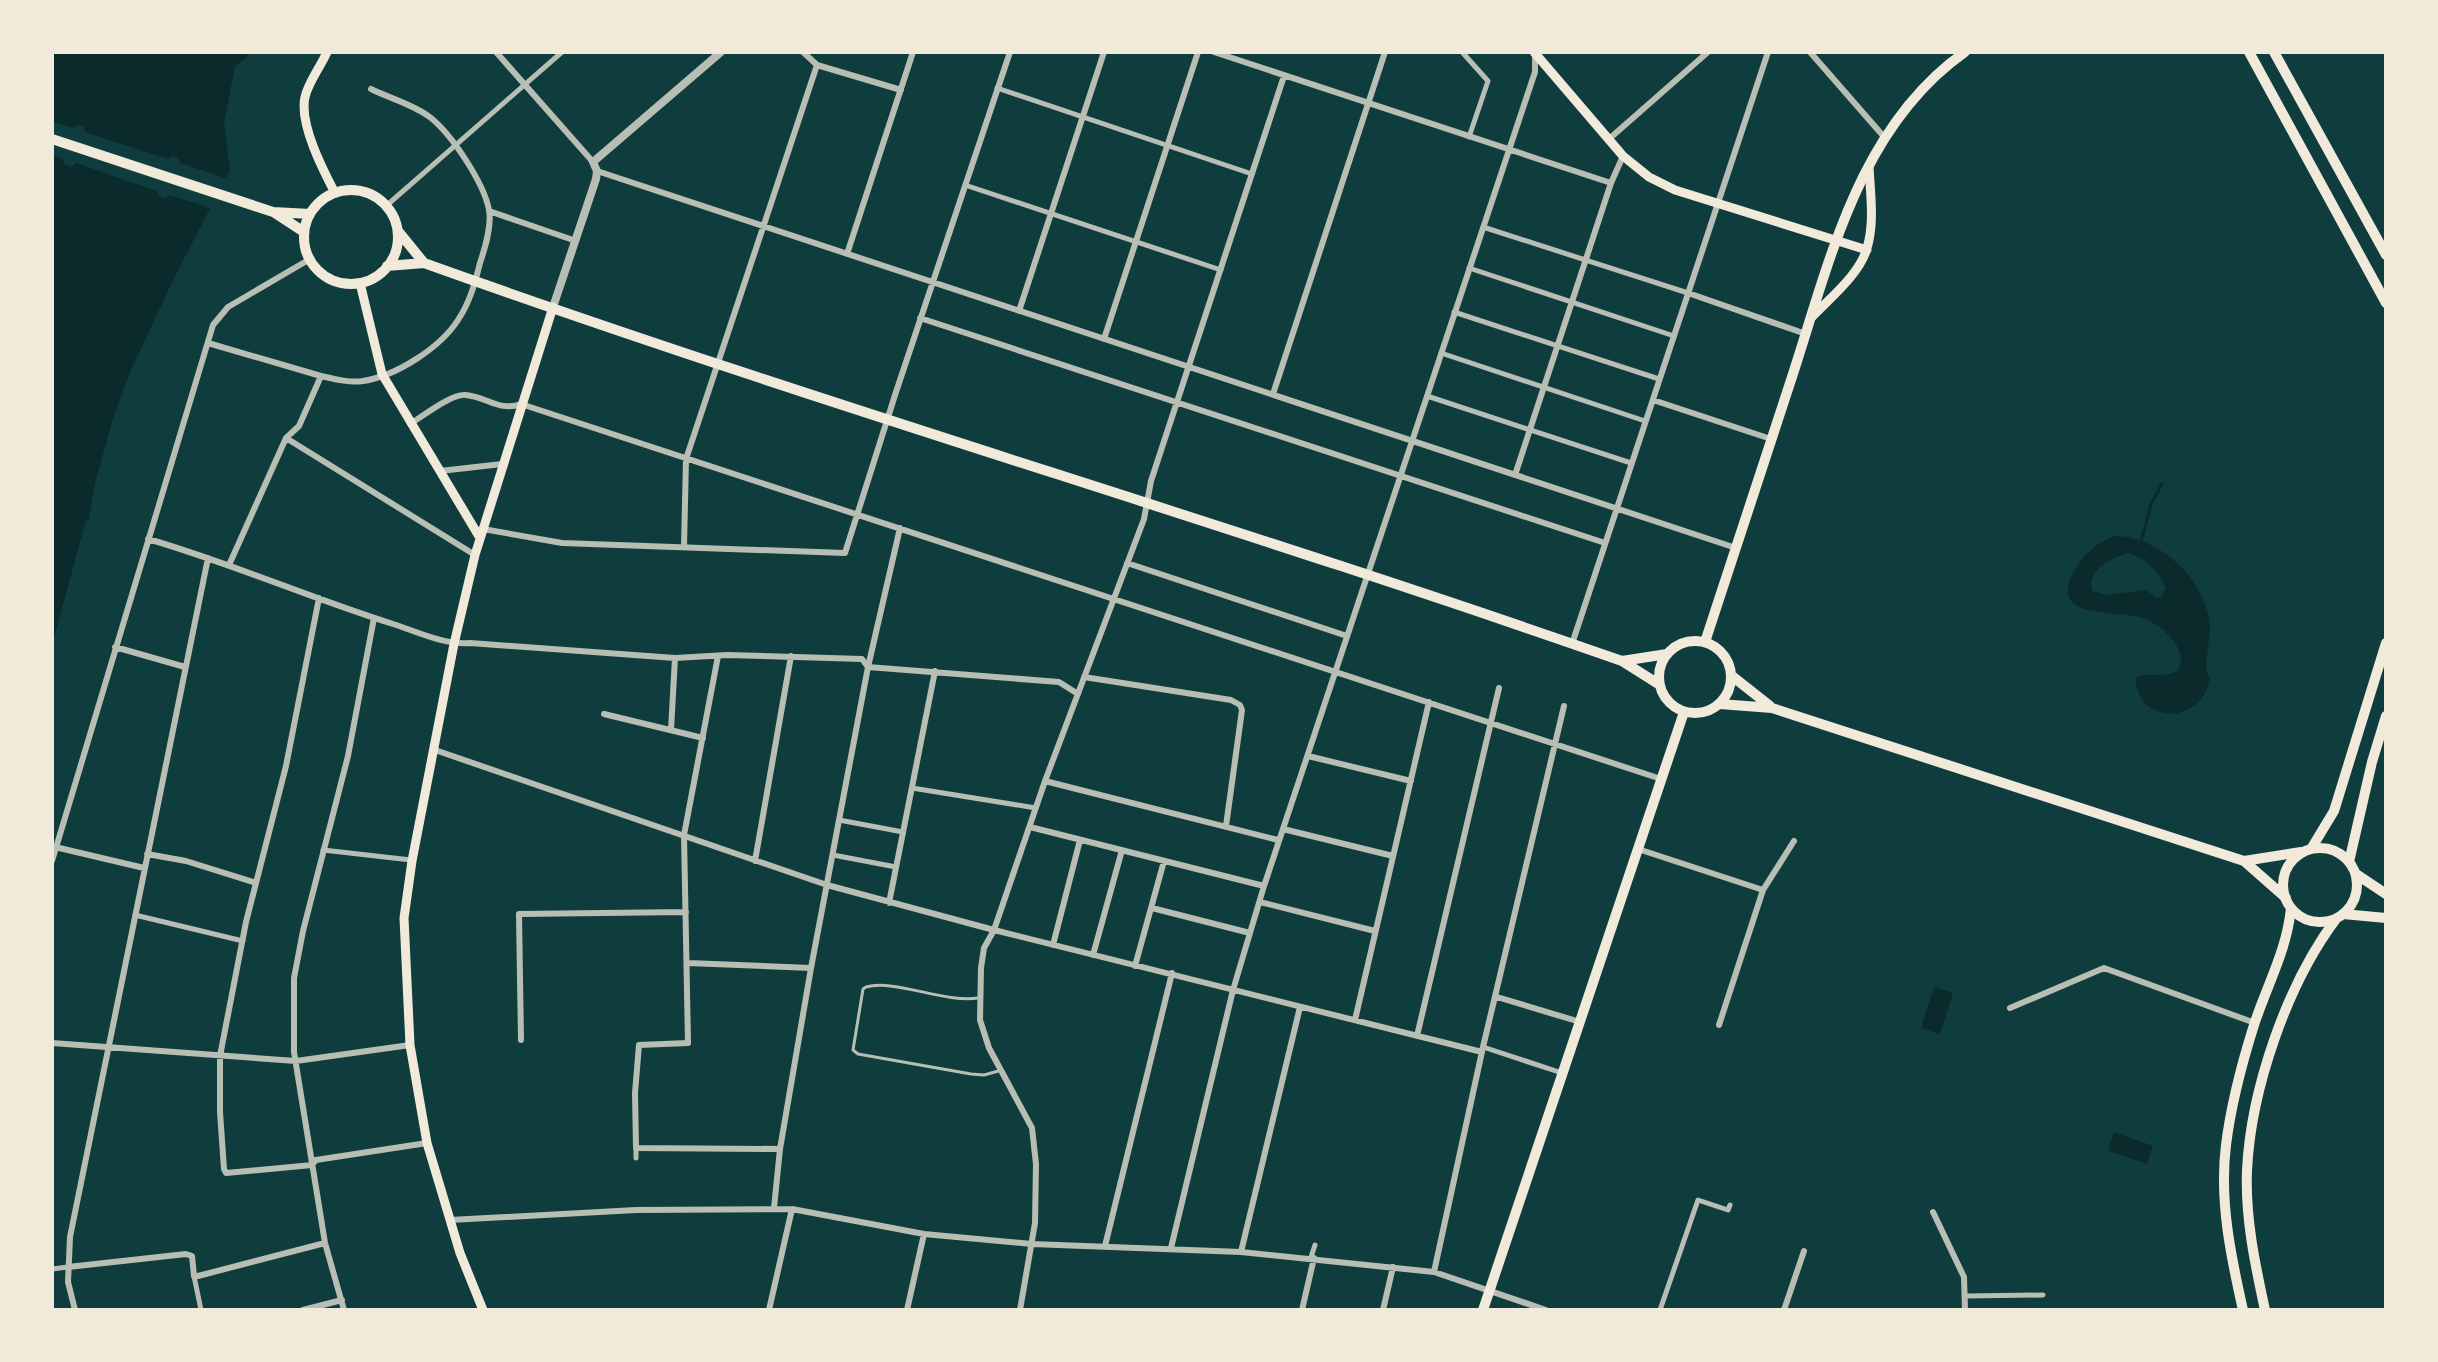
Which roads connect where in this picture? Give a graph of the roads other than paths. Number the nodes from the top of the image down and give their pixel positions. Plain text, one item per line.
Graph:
1 (327, 52) edge
2 (496, 52) edge
3 (562, 52) edge
4 (721, 52) edge
5 (803, 52) edge
6 (913, 52) edge
7 (1010, 52) edge
8 (1104, 52) edge
9 (1198, 52) edge
10 (1214, 52) edge
11 (1385, 52) edge
12 (1462, 52) edge
13 (1535, 52) edge
14 (1708, 52) edge
15 (1768, 52) edge
16 (1810, 52) edge
17 (2249, 52) edge
18 (2274, 52) edge
19 (1958, 54) edge
20 (817, 65) junction
21 (1284, 76) junction
22 (525, 85) junction
23 (997, 88) junction
24 (371, 89) dead end
25 (901, 90) junction
26 (1369, 104) junction
27 (1083, 117) junction
28 (1469, 137) junction
29 (1885, 138) junction
30 (52, 139) edge
31 (1609, 139) junction
32 (1167, 145) junction
33 (456, 146) junction
34 (1509, 150) junction
35 (1623, 156) junction
36 (593, 162) junction
37 (1869, 165) junction
38 (597, 171) junction
39 (1252, 174) junction
40 (1611, 183) junction
41 (965, 185) junction
42 (335, 193) junction
43 (1718, 203) junction
44 (386, 206) junction
45 (268, 210) junction
46 (489, 211) junction
47 (1051, 213) junction
48 (310, 214) junction
49 (764, 227) junction
50 (1483, 227) junction
51 (397, 230) junction
52 (304, 232) junction
53 (1835, 240) junction
54 (576, 241) junction
55 (1136, 241) junction
56 (1867, 250) junction
57 (847, 254) junction
58 (2386, 255) edge
59 (310, 259) junction
60 (1585, 260) junction
61 (424, 263) junction
62 (387, 266) junction
63 (1469, 268) junction
64 (1221, 270) junction
65 (476, 281) junction
66 (932, 282) junction
67 (360, 283) junction
68 (1688, 293) junction
69 (1571, 302) junction
70 (2386, 303) edge
71 (553, 307) junction
72 (1019, 311) junction
73 (1454, 312) junction
74 (1812, 317) junction
75 (920, 318) junction
76 (1806, 334) junction
77 (1674, 336) junction
78 (1104, 339) junction
79 (208, 343) junction
80 (1557, 346) junction
81 (1441, 353) junction
82 (719, 363) junction
83 (1189, 367) junction
84 (382, 374) junction
85 (321, 376) junction
86 (1659, 379) junction
87 (1544, 387) junction
88 (1273, 394) junction
89 (1426, 396) junction
90 (1653, 400) junction
91 (1177, 402) junction
92 (521, 404) junction
93 (887, 418) junction
94 (1645, 421) junction
95 (410, 424) junction
96 (1529, 430) junction
97 (286, 438) junction
98 (1771, 439) junction
99 (1411, 440) junction
100 (686, 459) junction
101 (1631, 463) junction
102 (502, 464) junction
103 (440, 471) junction
104 (1399, 475) junction
105 (1515, 475) junction
106 (1147, 502) junction
107 (1616, 508) junction
108 (858, 512) junction
109 (900, 528) junction
110 (482, 534) junction
111 (148, 539) junction
112 (1605, 543) junction
113 (684, 547) junction
114 (1736, 548) junction
115 (475, 555) junction
116 (208, 558) junction
117 (1127, 563) junction
118 (229, 565) junction
119 (1366, 574) junction
120 (319, 598) junction
121 (1114, 598) junction
122 (374, 618) junction
123 (1347, 636) junction
124 (1705, 642) junction
125 (2386, 643) edge
126 (454, 644) junction
127 (1572, 644) junction
128 (115, 647) junction
129 (1667, 654) junction
130 (718, 656) junction
131 (791, 656) junction
132 (675, 658) junction
133 (1622, 661) junction
134 (185, 667) junction
135 (868, 667) junction
136 (935, 671) junction
137 (1335, 671) junction
138 (1732, 676) junction
139 (1084, 677) junction
140 (1660, 685) junction
141 (1499, 688) dead end
142 (1078, 694) junction
143 (1429, 702) junction
144 (1720, 704) junction
145 (1564, 706) dead end
146 (1772, 708) junction
147 (1684, 712) junction
148 (604, 714) dead end
149 (2386, 716) edge
150 (1491, 723) junction
151 (671, 730) junction
152 (703, 738) junction
153 (1554, 744) junction
154 (435, 750) junction
155 (1308, 756) junction
156 (1661, 779) junction
157 (1045, 781) junction
158 (1411, 781) junction
159 (912, 788) junction
160 (1036, 808) junction
161 (839, 820) junction
162 (1226, 826) junction
163 (1030, 827) junction
164 (1283, 829) junction
165 (903, 832) junction
166 (684, 835) junction
167 (1080, 840) junction
168 (1278, 840) junction
169 (1794, 841) dead end
170 (55, 847) junction
171 (1638, 849) junction
172 (323, 850) junction
173 (1122, 850) junction
174 (2307, 850) junction
175 (147, 854) junction
176 (833, 855) junction
177 (1393, 856) junction
178 (52, 861) edge
179 (412, 861) junction
180 (755, 861) junction
181 (1164, 861) junction
182 (2244, 861) junction
183 (2349, 862) junction
184 (896, 867) junction
185 (144, 868) junction
186 (2356, 874) junction
187 (256, 883) junction
188 (827, 885) junction
189 (1264, 886) junction
190 (1763, 890) junction
191 (2386, 894) edge
192 (1260, 902) junction
193 (889, 903) junction
194 (2288, 903) junction
195 (1152, 908) junction
196 (686, 912) junction
197 (134, 915) junction
198 (2340, 916) junction
199 (2386, 918) edge
200 (994, 930) junction
201 (1375, 931) junction
202 (1250, 933) junction
203 (243, 941) junction
204 (1053, 945) junction
205 (1093, 955) junction
206 (688, 963) junction
207 (1135, 966) junction
208 (811, 968) junction
209 (1172, 973) junction
210 (1233, 990) junction
211 (1497, 997) junction
212 (980, 998) junction
213 (1300, 1007) junction
214 (2010, 1008) dead end
215 (1355, 1020) junction
216 (1580, 1022) junction
217 (2255, 1023) junction
218 (1719, 1025) dead end
219 (1417, 1036) junction
220 (521, 1040) dead end
221 (52, 1043) edge
222 (108, 1045) junction
223 (410, 1045) junction
224 (1483, 1050) junction
225 (220, 1056) junction
226 (296, 1061) junction
227 (1002, 1070) junction
228 (1563, 1073) junction
229 (427, 1143) junction
230 (636, 1148) junction
231 (780, 1149) junction
232 (636, 1158) dead end
233 (312, 1165) junction
234 (1730, 1205) dead end
235 (774, 1208) junction
236 (792, 1209) junction
237 (1933, 1212) dead end
238 (450, 1220) junction
239 (924, 1234) junction
240 (325, 1243) junction
241 (1032, 1244) junction
242 (1315, 1245) dead end
243 (1105, 1246) junction
244 (1171, 1248) junction
245 (1804, 1251) dead end
246 (1241, 1252) junction
247 (1313, 1258) junction
248 (68, 1267) junction
249 (1393, 1267) junction
250 (52, 1269) edge
251 (1434, 1272) junction
252 (194, 1276) junction
253 (1490, 1289) junction
254 (2043, 1295) dead end
255 (1966, 1296) junction
256 (342, 1300) junction
257 (1536, 1308) edge
258 (75, 1310) edge
259 (201, 1310) edge
260 (303, 1310) edge
261 (344, 1310) edge
262 (483, 1310) edge
263 (769, 1310) edge
264 (907, 1310) edge
265 (1020, 1310) edge
266 (1302, 1310) edge
267 (1383, 1310) edge
268 (1483, 1310) edge
269 (1546, 1310) edge
270 (1660, 1310) edge
271 (1784, 1310) edge
272 (1965, 1310) edge
273 (2243, 1310) edge
274 (2265, 1310) edge

1 - 42 main road
2 - 22 street
3 - 22 street
4 - 36 street
5 - 20 street
6 - 25 street
7 - 23 street
8 - 27 street
9 - 32 street
10 - 21 street
11 - 26 street
12 - 28 street
13 - 31 main road
13 - 34 street
14 - 31 street
15 - 43 street
16 - 29 street
17 - 70 main road
18 - 58 main road
19 - 29 main road
20 - 25 street
20 - 49 street
21 - 26 street
21 - 39 street
22 - 33 street
22 - 36 street
23 - 27 street
23 - 41 street
24 - 33 street
25 - 57 street
26 - 28 street
26 - 88 street
27 - 32 street
27 - 47 street
28 - 34 street
29 - 37 main road
30 - 45 main road
31 - 35 main road
32 - 39 street
32 - 55 street
33 - 44 street
33 - 46 street
34 - 40 street
34 - 50 street
35 - 40 street
35 - 43 main road
36 - 38 street
37 - 53 main road
37 - 56 main road
38 - 49 street
38 - 54 street
39 - 64 street
40 - 60 street
41 - 47 street
41 - 66 street
42 - 44 main road
42 - 48 main road
43 - 53 main road
43 - 68 street
44 - 51 main road
45 - 48 main road
45 - 52 main road
46 - 54 street
46 - 65 street
47 - 55 street
47 - 72 street
48 - 52 main road
49 - 57 street
49 - 82 street
50 - 60 street
50 - 63 street
51 - 61 main road
51 - 62 main road
52 - 59 main road
53 - 56 main road
53 - 74 main road
54 - 71 street
55 - 64 street
55 - 78 street
56 - 74 main road
57 - 66 street
59 - 67 main road
59 - 79 street
60 - 68 street
60 - 69 street
61 - 62 main road
61 - 65 main road
62 - 67 main road
63 - 69 street
63 - 73 street
64 - 83 street
65 - 71 main road
65 - 84 street
66 - 72 street
66 - 75 street
67 - 84 main road
68 - 76 street
68 - 77 street
69 - 77 street
69 - 80 street
71 - 82 main road
71 - 92 main road
72 - 78 street
73 - 80 street
73 - 81 street
74 - 76 main road
75 - 91 street
75 - 93 street
76 - 98 main road
77 - 86 street
78 - 83 street
79 - 85 street
79 - 111 street
80 - 86 street
80 - 87 street
81 - 87 street
81 - 89 street
82 - 93 main road
82 - 100 street
83 - 88 street
83 - 91 street
84 - 85 street
84 - 95 main road
85 - 97 street
86 - 90 street
87 - 94 street
87 - 96 street
88 - 99 street
89 - 96 street
89 - 99 street
90 - 94 street
90 - 98 street
91 - 104 street
91 - 106 street
92 - 95 street
92 - 100 street
92 - 102 main road
93 - 106 main road
93 - 108 street
94 - 101 street
95 - 103 main road
96 - 101 street
96 - 105 street
97 - 115 street
97 - 118 street
98 - 114 main road
99 - 104 street
99 - 105 street
100 - 108 street
100 - 113 street
101 - 107 street
102 - 103 street
102 - 110 main road
103 - 110 main road
104 - 112 street
104 - 119 street
105 - 107 street
106 - 117 street
106 - 119 main road
107 - 112 street
107 - 114 street
108 - 109 street
108 - 113 street
109 - 121 street
109 - 135 street
110 - 113 street
110 - 115 main road
111 - 116 street
111 - 128 street
112 - 127 street
114 - 124 main road
115 - 126 main road
116 - 118 street
116 - 134 street
117 - 121 street
117 - 123 street
118 - 120 street
119 - 123 street
119 - 127 main road
120 - 122 street
120 - 187 street
121 - 137 street
121 - 139 street
122 - 126 street
122 - 172 street
123 - 137 street
124 - 129 main road
124 - 138 main road
125 - 174 main road
126 - 132 street
126 - 154 main road
127 - 133 main road
128 - 134 street
128 - 170 street
129 - 133 main road
129 - 140 main road
130 - 131 street
130 - 132 street
130 - 152 street
131 - 135 street
131 - 180 street
132 - 151 street
133 - 140 main road
134 - 175 street
135 - 136 street
135 - 161 street
136 - 142 street
136 - 159 street
137 - 143 street
137 - 155 street
138 - 144 main road
138 - 146 main road
139 - 142 street
139 - 162 street
140 - 147 main road
141 - 150 street
142 - 157 street
143 - 150 street
143 - 158 street
144 - 146 main road
144 - 147 main road
145 - 153 street
146 - 182 main road
147 - 156 main road
148 - 151 street
149 - 183 main road
150 - 153 street
150 - 219 street
151 - 152 street
152 - 166 street
153 - 156 street
153 - 211 street
154 - 166 street
154 - 179 main road
155 - 158 street
155 - 164 street
156 - 171 main road
157 - 160 street
157 - 162 street
158 - 177 street
159 - 160 street
159 - 165 street
160 - 163 street
161 - 165 street
161 - 176 street
162 - 168 street
163 - 167 street
163 - 200 street
164 - 168 street
164 - 177 street
165 - 184 street
166 - 180 street
166 - 196 street
167 - 173 street
167 - 204 street
168 - 189 street
169 - 190 street
170 - 178 street
170 - 185 street
171 - 190 street
171 - 216 main road
172 - 179 street
172 - 226 street
173 - 181 street
173 - 205 street
174 - 182 main road
174 - 183 main road
174 - 194 main road
175 - 185 street
175 - 187 street
176 - 184 street
176 - 188 street
177 - 201 street
179 - 223 main road
180 - 188 street
181 - 189 street
181 - 195 street
182 - 194 main road
183 - 186 main road
184 - 193 street
185 - 197 street
186 - 191 main road
186 - 198 main road
187 - 203 street
188 - 193 street
188 - 208 street
189 - 192 street
190 - 218 street
192 - 201 street
192 - 202 street
193 - 200 street
194 - 198 main road
194 - 217 main road
195 - 202 street
195 - 207 street
196 - 206 street
196 - 220 street
197 - 203 street
197 - 222 street
198 - 199 main road
198 - 274 main road
200 - 204 street
200 - 212 street
201 - 215 street
202 - 210 street
203 - 225 street
204 - 205 street
205 - 207 street
206 - 208 street
206 - 230 street
207 - 209 street
208 - 231 street
209 - 210 street
209 - 243 street
210 - 213 street
210 - 244 street
211 - 216 street
211 - 224 street
212 - 227 street
212 - 227 lane
213 - 215 street
213 - 246 street
214 - 217 street
215 - 219 street
216 - 228 main road
217 - 273 main road
219 - 224 street
221 - 222 street
222 - 225 street
222 - 248 street
223 - 226 street
223 - 229 main road
224 - 228 street
224 - 251 street
225 - 226 street
225 - 233 street
226 - 233 street
227 - 241 street
228 - 253 main road
229 - 233 street
229 - 238 main road
230 - 231 street
230 - 232 street
231 - 235 street
233 - 240 street
234 - 270 street
235 - 236 street
235 - 238 street
236 - 239 street
236 - 263 street
237 - 255 street
238 - 262 main road
239 - 241 street
239 - 264 street
240 - 252 street
240 - 256 street
241 - 243 street
241 - 265 street
242 - 247 street
243 - 244 street
244 - 246 street
245 - 271 street
246 - 247 street
247 - 249 street
247 - 266 street
248 - 250 street
248 - 252 street
248 - 258 street
249 - 251 street
249 - 267 street
251 - 253 street
252 - 259 street
253 - 257 street
253 - 268 main road
254 - 255 street
255 - 272 street
256 - 260 street
256 - 261 street
257 - 269 street

